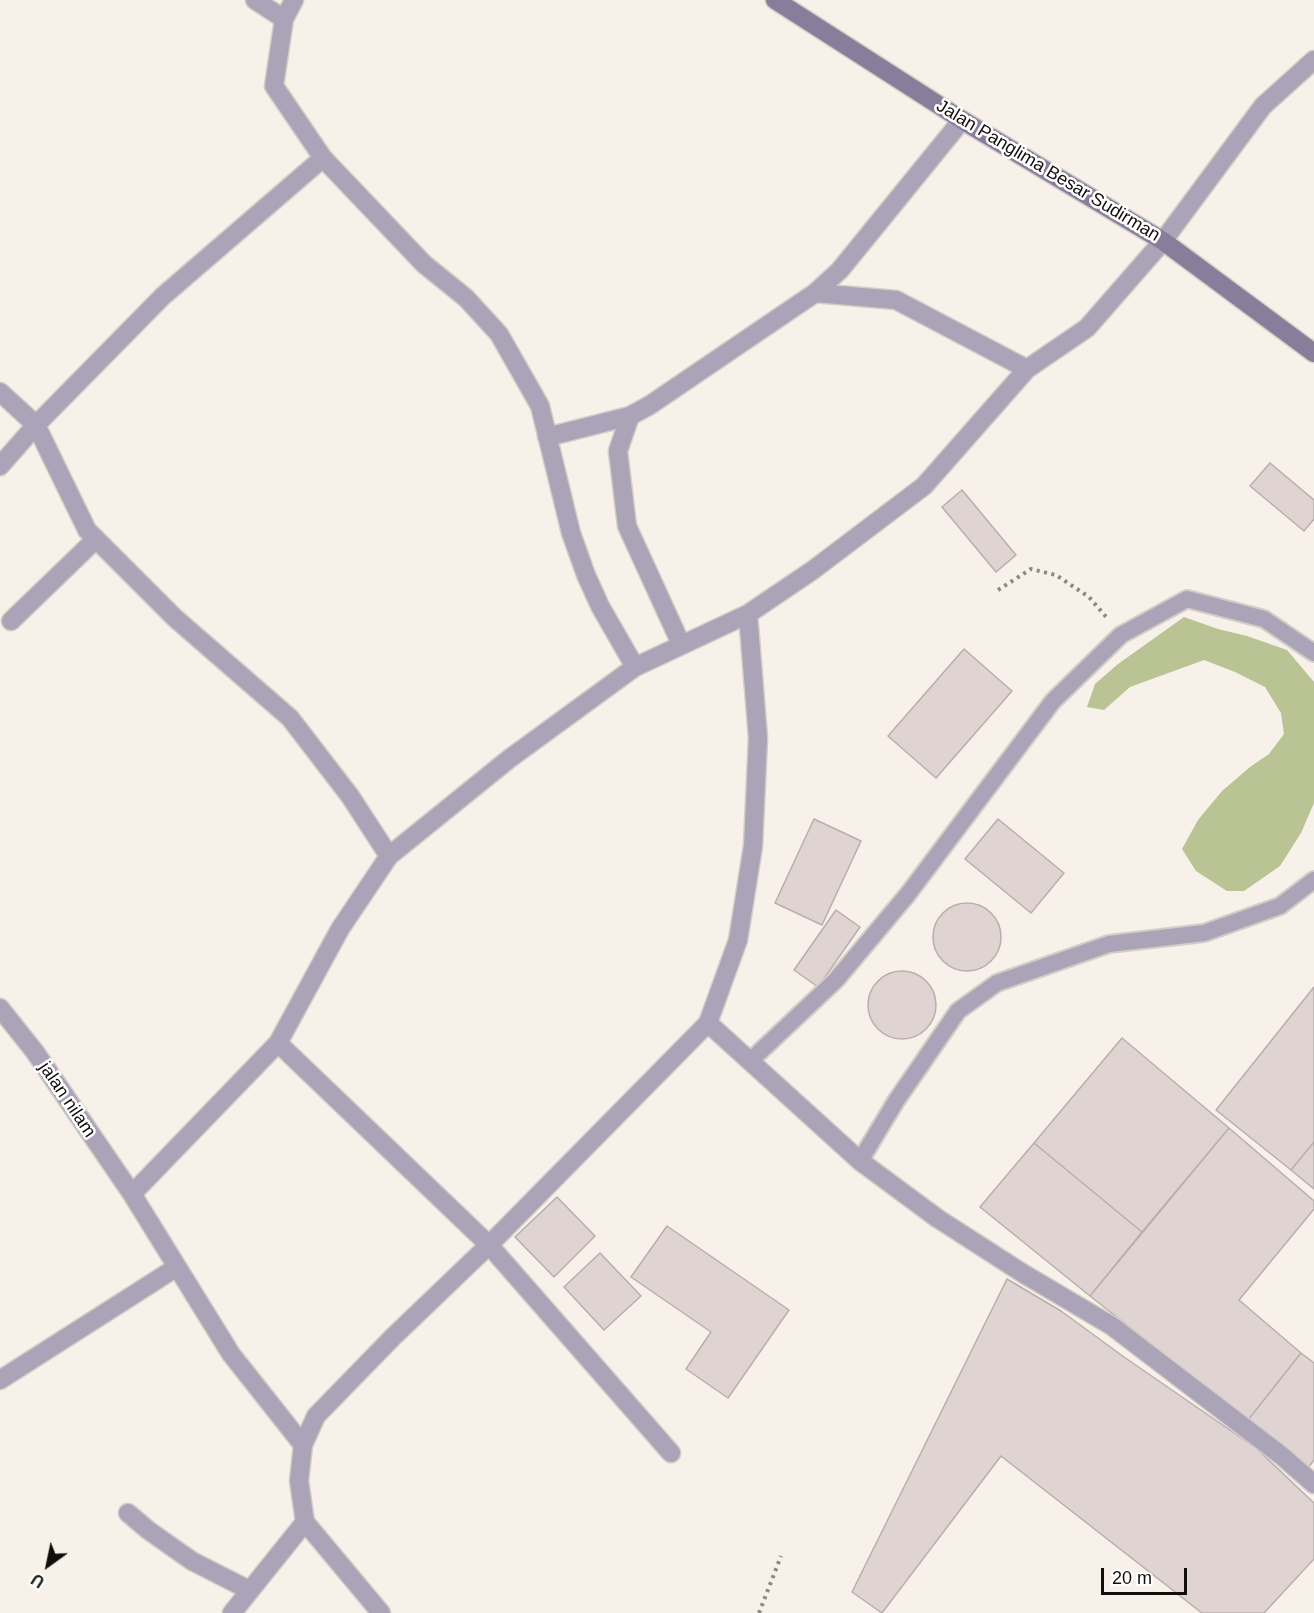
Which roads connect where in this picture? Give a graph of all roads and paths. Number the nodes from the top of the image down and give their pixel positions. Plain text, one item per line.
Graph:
1 (255, 0) edge
2 (294, 0) edge
3 (775, 0) edge
4 (284, 19) junction
5 (1314, 60) edge
6 (962, 120) junction
7 (323, 158) junction
8 (1163, 241) junction
9 (815, 293) junction
10 (1314, 353) edge
11 (1027, 369) junction
12 (0, 392) edge
13 (630, 416) junction
14 (36, 425) junction
15 (547, 436) junction
16 (0, 466) edge
17 (96, 539) junction
18 (998, 590) dead end
19 (748, 614) junction
20 (11, 621) dead end
21 (1121, 635) junction
22 (681, 644) junction
23 (1314, 653) edge
24 (635, 667) junction
25 (389, 856) junction
26 (1314, 880) edge
27 (0, 1008) edge
28 (708, 1023) junction
29 (278, 1043) junction
30 (750, 1061) junction
31 (860, 1161) junction
32 (132, 1194) junction
33 (489, 1245) junction
34 (177, 1267) junction
35 (0, 1380) edge
36 (303, 1445) junction
37 (671, 1453) dead end
38 (1314, 1484) edge
39 (128, 1513) dead end
40 (305, 1521) junction
41 (781, 1556) dead end
42 (249, 1590) junction
43 (232, 1613) edge
44 (381, 1613) edge
45 (759, 1613) edge

1 - 4 street
2 - 4 street
3 - 6 main road, Jalan Panglima Besar Sudirman
4 - 7 street
5 - 8 street
6 - 8 main road, Jalan Panglima Besar Sudirman
6 - 9 street
7 - 14 street
7 - 15 street
8 - 10 main road, Jalan Panglima Besar Sudirman
8 - 11 street
9 - 11 street
9 - 13 street
11 - 19 street
12 - 14 street
13 - 15 street
13 - 22 street
14 - 16 street
14 - 17 street
15 - 24 street
17 - 20 street
17 - 25 street
18 - 21 path
19 - 22 street
19 - 28 street
21 - 23 lane
21 - 30 lane
22 - 24 street
24 - 25 street
25 - 29 street
26 - 31 lane
27 - 32 street, jalan nilam
28 - 30 street
28 - 33 street
29 - 32 street
29 - 33 street
30 - 31 street
31 - 38 street
32 - 34 street, jalan nilam
33 - 36 street
33 - 37 street
34 - 35 street
34 - 36 street, jalan nilam
36 - 40 street
39 - 42 street
40 - 42 street
40 - 44 street
41 - 45 path
42 - 43 street

